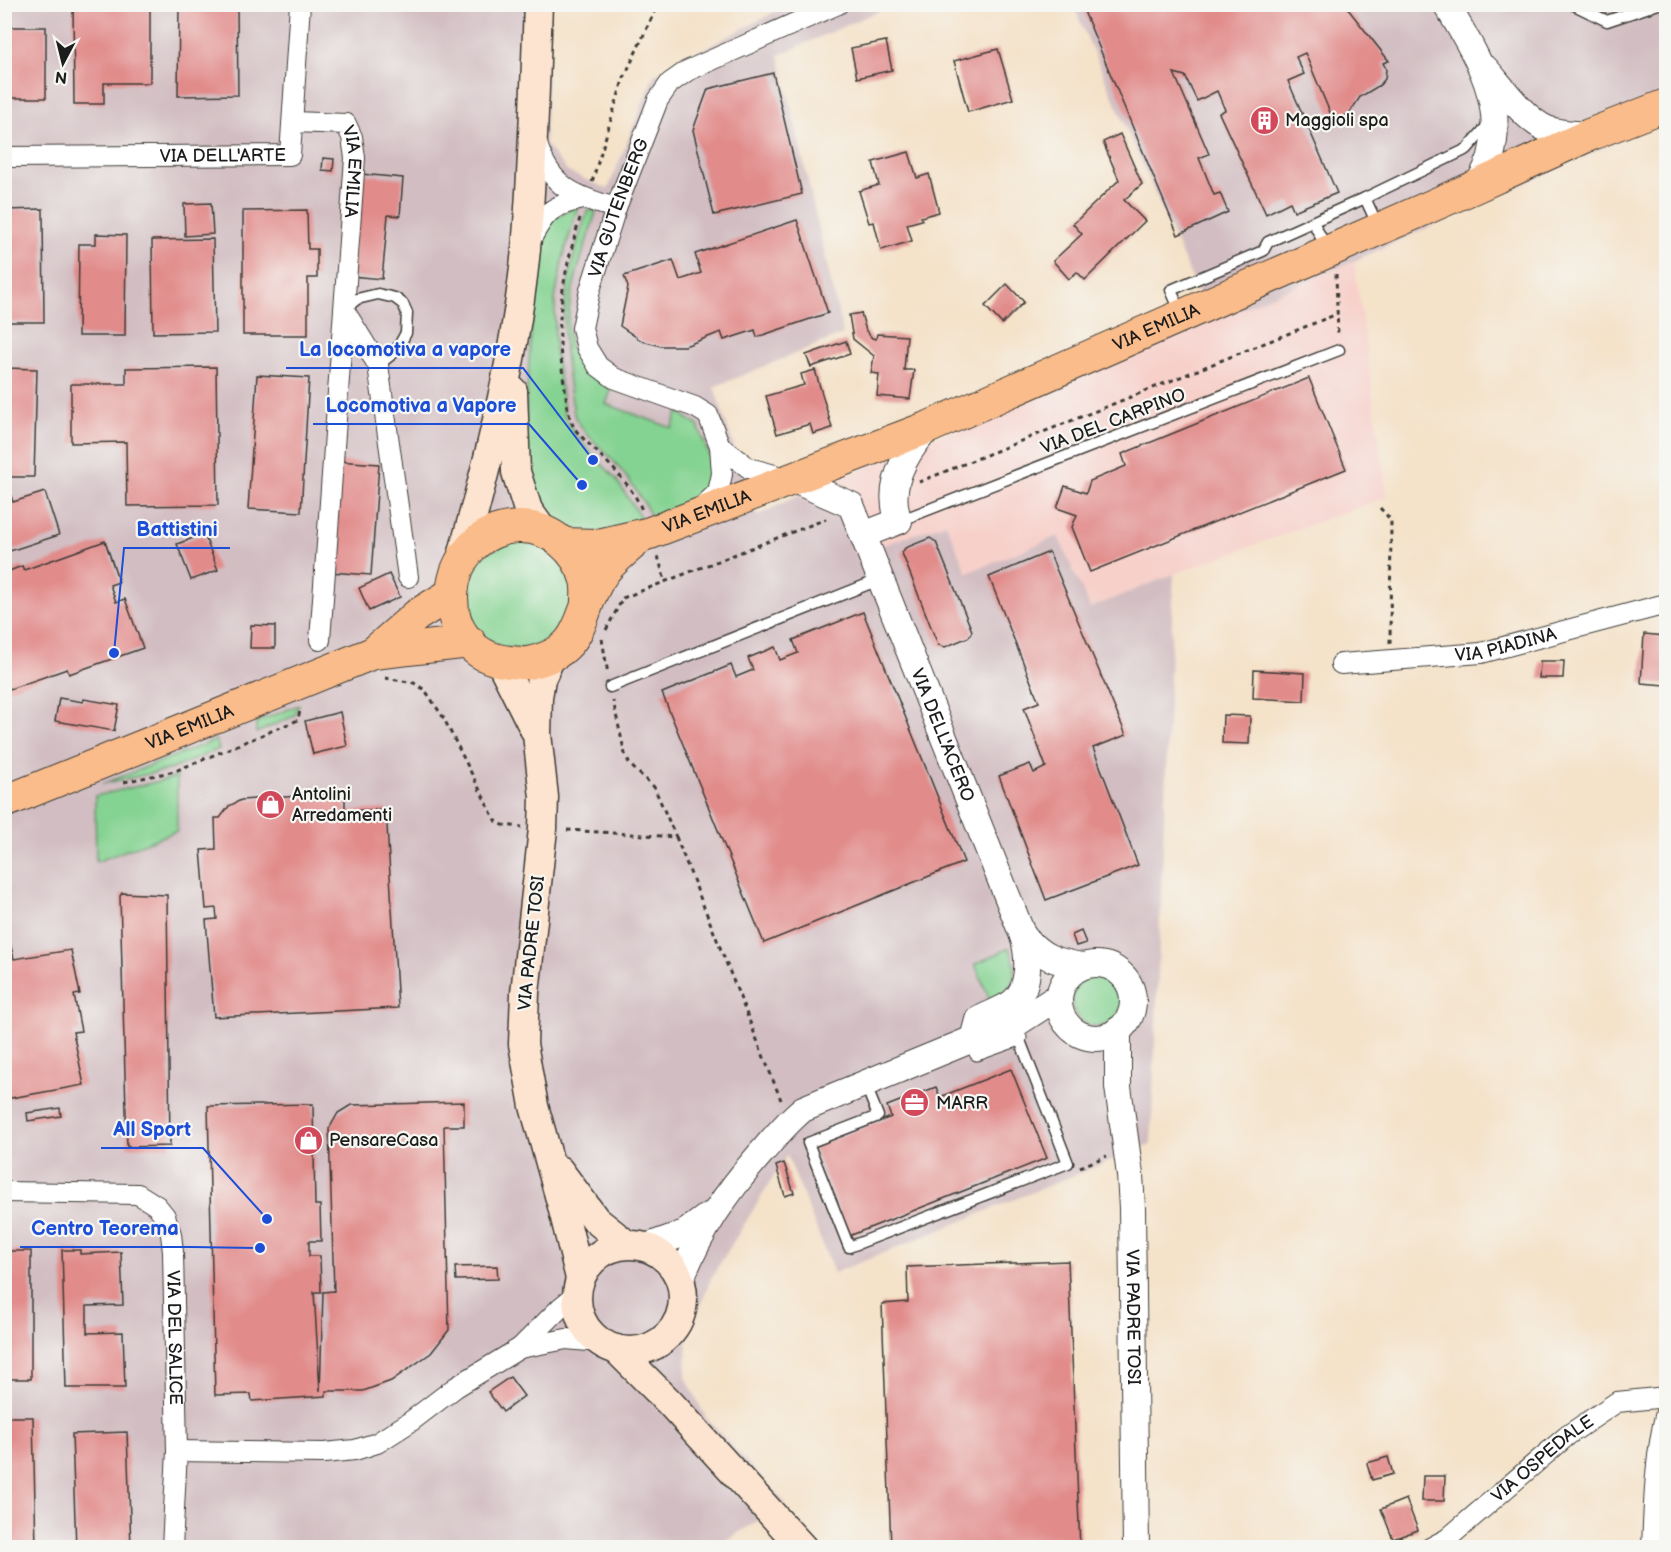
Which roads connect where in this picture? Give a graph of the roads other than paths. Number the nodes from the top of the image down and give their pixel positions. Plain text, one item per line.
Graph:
1 (300, 4) edge
2 (538, 4) edge
3 (838, 4) edge
4 (1446, 4) edge
5 (1572, 4) edge
6 (1658, 4) edge
7 (1480, 62) junction
8 (1666, 105) edge
9 (1495, 114) junction
10 (293, 122) junction
11 (532, 131) junction
12 (1589, 135) junction
13 (4, 157) edge
14 (1477, 186) junction
15 (586, 197) junction
16 (1365, 198) junction
17 (616, 208) junction
18 (1313, 222) junction
19 (1380, 229) junction
20 (525, 250) junction
21 (1332, 259) junction
22 (344, 310) junction
23 (1182, 316) junction
24 (511, 348) junction
25 (1339, 350) road end
26 (378, 365) junction
27 (929, 427) junction
28 (720, 446) junction
29 (794, 480) junction
30 (692, 516) junction
31 (899, 521) junction
32 (863, 535) junction
33 (554, 538) junction
34 (649, 542) junction
35 (461, 560) junction
36 (408, 577) dead end
37 (881, 579) junction
38 (451, 594) junction
39 (587, 603) junction
40 (1666, 604) edge
41 (320, 640) dead end
42 (470, 642) junction
43 (552, 656) junction
44 (500, 661) junction
45 (1341, 664) dead end
46 (376, 666) junction
47 (610, 687) road end
48 (537, 734) junction
49 (4, 801) edge
50 (1025, 943) junction
51 (1082, 966) junction
52 (1059, 992) junction
53 (1075, 1030) junction
54 (1118, 1030) junction
55 (1017, 1031) junction
56 (975, 1046) junction
57 (865, 1083) junction
58 (1118, 1087) junction
59 (547, 1150) junction
60 (4, 1192) edge
61 (713, 1213) junction
62 (636, 1245) junction
63 (681, 1281) junction
64 (578, 1287) junction
65 (667, 1336) junction
66 (608, 1345) junction
67 (520, 1348) junction
68 (1666, 1397) edge
69 (670, 1403) junction
70 (1666, 1412) edge
71 (177, 1451) junction
72 (172, 1548) edge
73 (803, 1548) edge
74 (1136, 1548) edge
75 (1430, 1548) edge
76 (1652, 1548) edge

1 - 10 street, VIA DELL'ARTE
2 - 11 main road
3 - 17 street, VIA GUTENBERG
4 - 7 street
5 - 6 lane
7 - 9 street
7 - 12 street
8 - 12 main road, VIA EMILIA
9 - 14 street
9 - 16 lane
10 - 13 street, VIA DELL'ARTE
10 - 22 street, VIA EMILIA
11 - 15 street
11 - 20 main road
12 - 14 main road, VIA EMILIA
14 - 19 main road, VIA EMILIA
15 - 17 street
15 - 20 street
16 - 18 lane
16 - 19 lane
17 - 28 street, VIA GUTENBERG
18 - 21 lane
18 - 23 lane
19 - 21 main road, VIA EMILIA
20 - 24 main road
21 - 23 main road, VIA EMILIA
22 - 26 street
22 - 26 lane
22 - 41 street, VIA EMILIA
23 - 27 main road, VIA EMILIA
24 - 33 main road
24 - 35 main road
25 - 31 lane, VIA DEL CARPINO
26 - 36 street
27 - 29 main road, VIA EMILIA
27 - 31 street
28 - 29 street
28 - 30 street, VIA GUTENBERG
29 - 30 main road, VIA EMILIA
29 - 32 street, VIA DELL'ACERO
30 - 34 main road, VIA EMILIA
31 - 32 street
32 - 37 street, VIA DELL'ACERO
33 - 34 main road, VIA EMILIA
33 - 35 main road, VIA EMILIA
33 - 39 main road, VIA EMILIA
34 - 39 main road, VIA EMILIA
35 - 38 main road, VIA EMILIA
37 - 47 lane
37 - 50 street, VIA DELL'ACERO
38 - 42 main road, VIA EMILIA
38 - 46 main road, VIA EMILIA
39 - 43 main road, VIA EMILIA
40 - 45 street, VIA PIADINA
42 - 44 main road, VIA EMILIA
42 - 46 main road, VIA EMILIA
43 - 44 main road, VIA EMILIA
43 - 48 main road, VIA PADRE TOSI
44 - 48 main road, VIA PADRE TOSI
46 - 49 main road, VIA EMILIA
48 - 59 main road, VIA PADRE TOSI
50 - 51 street, VIA DELL'ACERO
50 - 52 street, VIA DELL'ACERO
50 - 56 street, VIA DELL'ACERO
51 - 52 street
51 - 54 street
52 - 53 street, VIA PADRE TOSI
52 - 55 street
53 - 54 street
53 - 55 street
53 - 58 street, VIA PADRE TOSI
54 - 58 street, VIA PADRE TOSI
55 - 56 street
55 - 57 lane
56 - 57 street
57 - 61 street
58 - 74 street, VIA PADRE TOSI
59 - 62 main road, VIA PADRE TOSI
59 - 64 main road, VIA PADRE TOSI
60 - 71 street, VIA DEL SALICE
61 - 62 street
61 - 63 street
62 - 63 main road, VIA PADRE TOSI
62 - 64 main road
63 - 65 main road
64 - 66 main road, VIA PADRE TOSI
64 - 67 street
65 - 66 main road
65 - 69 main road
66 - 67 street
66 - 69 main road, VIA PADRE TOSI
67 - 71 street
68 - 75 street, VIA OSPEDALE
69 - 73 main road, VIA PADRE TOSI
70 - 76 street
71 - 72 street, VIA DEL SALICE

